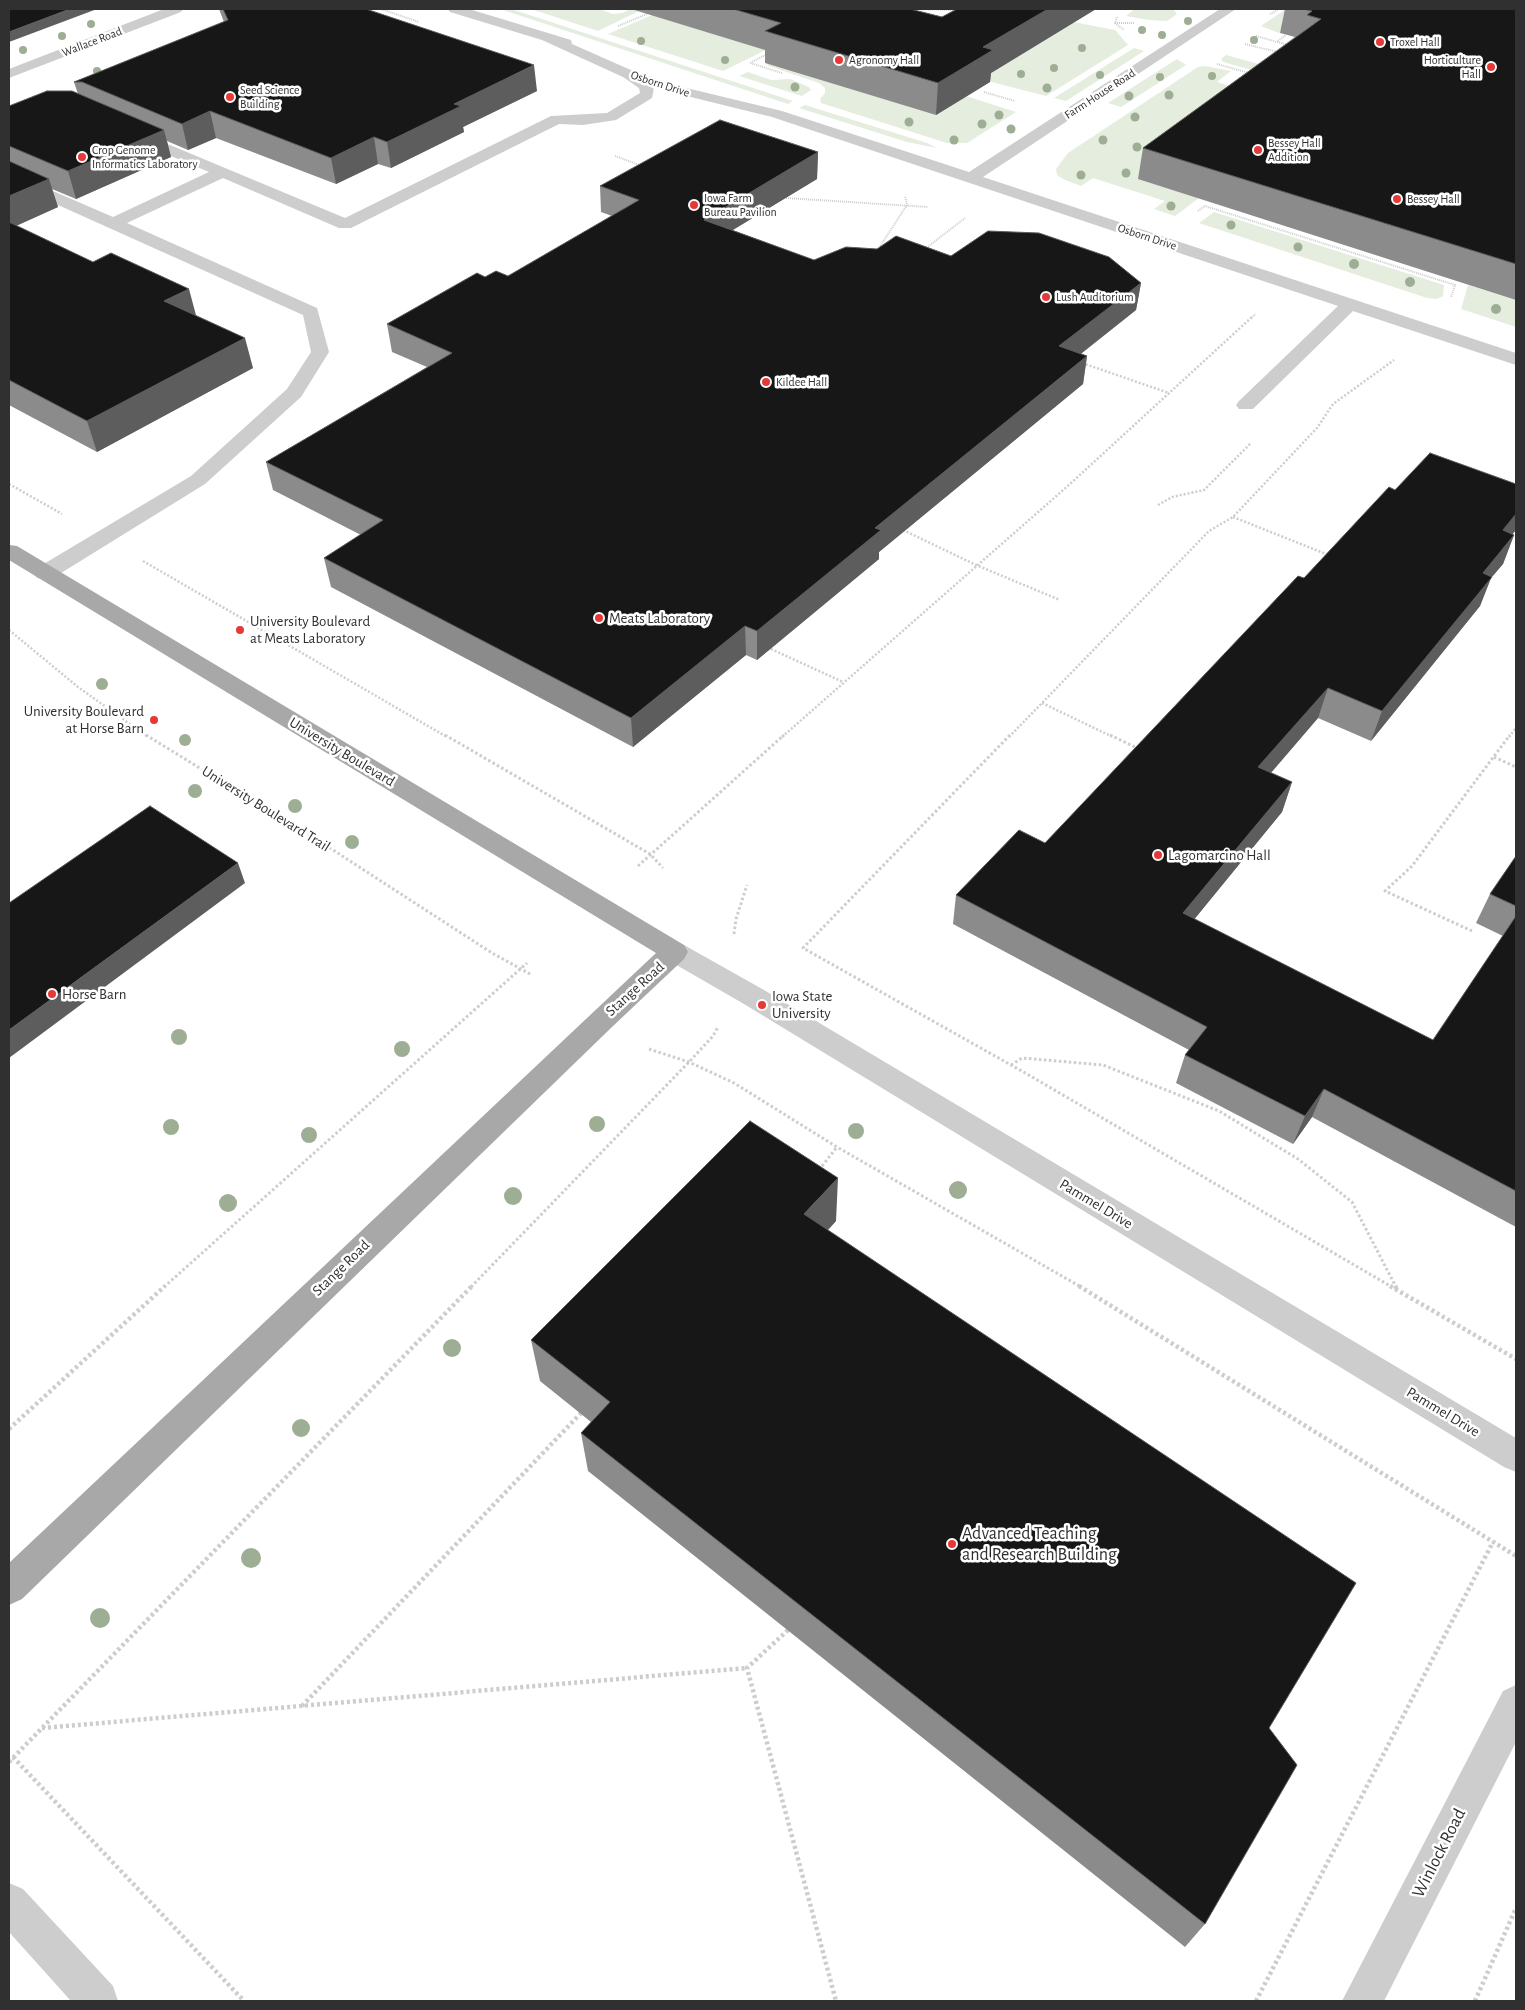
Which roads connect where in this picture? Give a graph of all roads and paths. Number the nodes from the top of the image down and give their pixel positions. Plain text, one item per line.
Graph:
1 (176, 9) edge
2 (455, 9) edge
3 (910, 9) edge
4 (1229, 9) edge
5 (960, 10) edge
6 (647, 14) dead end
7 (615, 27) dead end
8 (1253, 35) dead end
9 (1286, 35) dead end
10 (1239, 42) dead end
11 (1277, 42) junction
12 (1289, 45) junction
13 (1295, 46) edge
14 (1212, 62) dead end
15 (631, 67) junction
16 (1250, 73) edge
17 (9, 74) edge
18 (689, 78) dead end
19 (984, 92) edge
20 (1008, 98) dead end
21 (777, 114) junction
22 (119, 128) edge
23 (608, 154) dead end
24 (645, 167) edge
25 (223, 172) junction
26 (9, 177) edge
27 (971, 178) junction
28 (904, 188) dead end
29 (786, 198) edge
30 (907, 205) junction
31 (1205, 206) edge
32 (936, 208) dead end
33 (1244, 211) edge
34 (966, 216) dead end
35 (1238, 216) junction
36 (112, 224) junction
37 (924, 250) edge
38 (876, 251) edge
39 (1450, 302) dead end
40 (1350, 304) junction
41 (1262, 309) dead end
42 (1398, 356) dead end
43 (1516, 359) edge
44 (1074, 361) edge
45 (1169, 393) junction
46 (1246, 405) dead end
47 (9, 484) edge
48 (1232, 517) junction
49 (898, 528) edge
50 (104, 538) junction
51 (9, 551) edge
52 (1340, 560) edge
53 (976, 565) junction
54 (45, 573) junction
55 (1060, 600) dead end
56 (9, 630) edge
57 (771, 649) edge
58 (843, 682) junction
59 (1042, 703) junction
60 (1516, 728) edge
61 (1147, 753) edge
62 (1494, 757) junction
63 (1516, 767) edge
64 (650, 854) junction
65 (638, 866) dead end
66 (663, 868) dead end
67 (1472, 931) dead end
68 (675, 952) junction
69 (527, 963) dead end
70 (520, 969) junction
71 (532, 975) dead end
72 (713, 1036) dead end
73 (649, 1049) dead end
74 (689, 1062) junction
75 (1011, 1066) junction
76 (837, 1146) junction
77 (815, 1175) edge
78 (1398, 1290) junction
79 (1516, 1359) edge
80 (581, 1413) edge
81 (9, 1429) edge
82 (1516, 1456) edge
83 (1493, 1542) junction
84 (1516, 1556) edge
85 (9, 1587) edge
86 (788, 1630) edge
87 (747, 1668) junction
88 (1516, 1704) edge
89 (302, 1706) junction
90 (42, 1728) junction
91 (13, 1757) junction
92 (9, 1762) edge
93 (9, 1903) edge
94 (1516, 1908) edge
95 (98, 2001) edge
96 (244, 2001) edge
97 (836, 2001) edge
98 (1256, 2001) edge
99 (1362, 2001) edge
100 (1475, 2001) edge

1 - 17 street, Wallace Road
2 - 15 street, Osborn Drive
3 - 5 path
4 - 27 street, Farm House Road
6 - 7 path
8 - 11 path
9 - 11 path
10 - 12 path
11 - 12 path
12 - 13 path
14 - 16 path
15 - 21 street, Osborn Drive
15 - 25 street
18 - 21 street, Osborn Drive
19 - 20 path
21 - 27 street, Osborn Drive
22 - 25 street
23 - 24 path
25 - 36 street
26 - 36 street
27 - 40 street, Osborn Drive
28 - 30 path
29 - 30 path
30 - 32 path
30 - 38 path
31 - 35 path
33 - 35 path
34 - 37 path
35 - 39 path
36 - 50 street
40 - 43 street, Osborn Drive
40 - 46 street
41 - 45 path
42 - 48 path
44 - 45 path
45 - 53 path
47 - 50 path
48 - 52 path
48 - 59 path
49 - 53 path
50 - 54 street
50 - 64 path
51 - 54 main road, University Boulevard
53 - 55 path
53 - 58 path
54 - 68 main road, University Boulevard
56 - 70 path, University Boulevard Trail
57 - 58 path
58 - 64 path
59 - 61 path
59 - 75 path
60 - 62 path
62 - 63 path
62 - 67 path
64 - 65 path
64 - 66 path
68 - 82 street, Pammel Drive
68 - 85 main road, Stange Road
69 - 70 path
70 - 71 path, University Boulevard Trail
70 - 81 path
72 - 74 path
73 - 74 path
74 - 76 path
74 - 90 path
75 - 78 path
75 - 78 path
76 - 77 path
76 - 83 path
78 - 79 path
80 - 89 path
83 - 84 path
83 - 98 path
86 - 87 path
87 - 89 path
87 - 97 path
88 - 99 street, Winlock Road
89 - 90 path
90 - 91 path
91 - 92 path
91 - 96 path
93 - 95 street
94 - 100 path

